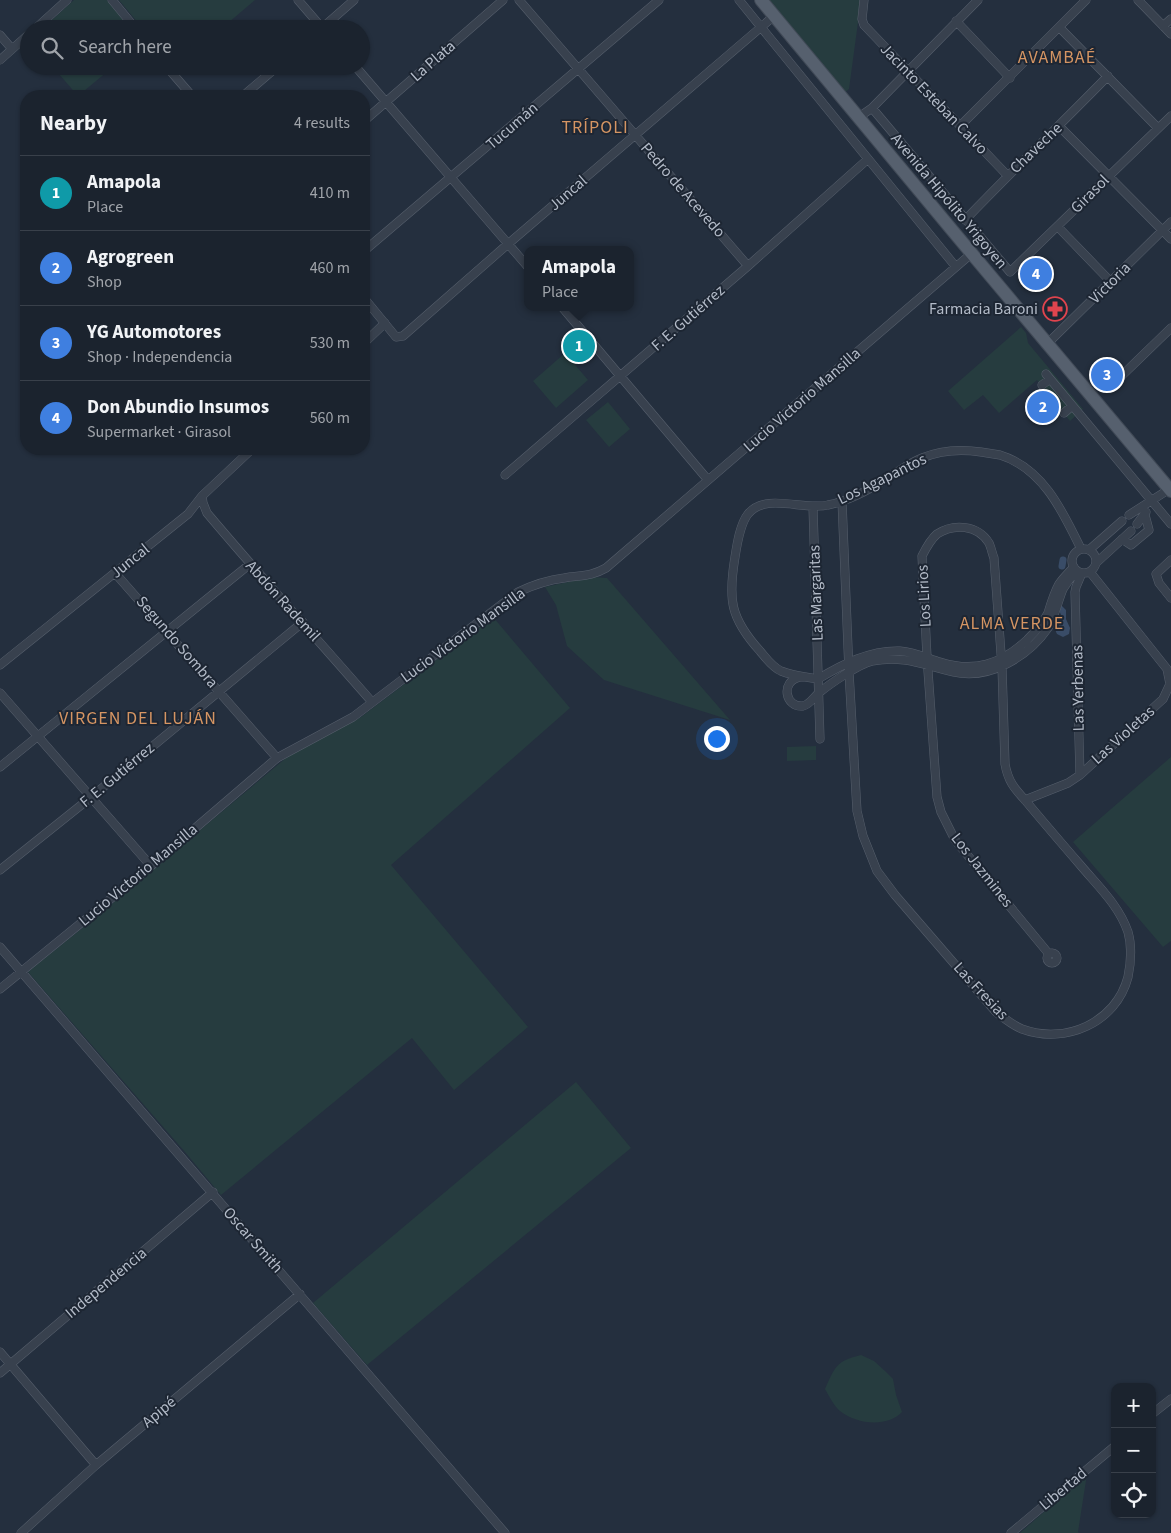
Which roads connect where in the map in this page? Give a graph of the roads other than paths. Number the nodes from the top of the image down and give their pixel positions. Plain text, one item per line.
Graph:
1 (67, 0) edge
2 (112, 0) edge
3 (298, 0) edge
4 (354, 0) edge
5 (503, 0) edge
6 (519, 0) edge
7 (659, 0) edge
8 (739, 0) edge
9 (761, 0) edge
10 (978, 0) edge
11 (1086, 0) edge
12 (1138, 0) edge
13 (866, 2) edge
14 (774, 16) junction
15 (1171, 19) edge
16 (45, 20) edge
17 (129, 20) edge
18 (315, 20) edge
19 (331, 20) edge
20 (956, 21) junction
21 (1163, 26) junction
22 (761, 27) junction
23 (1059, 27) junction
24 (1171, 34) edge
25 (0, 35) edge
26 (20, 42) edge
27 (12, 49) junction
28 (0, 60) edge
29 (578, 68) junction
30 (908, 71) junction
31 (174, 75) edge
32 (268, 75) edge
33 (363, 75) edge
34 (1108, 76) junction
35 (1010, 78) junction
36 (187, 90) edge
37 (250, 90) edge
38 (386, 102) junction
39 (872, 108) junction
40 (370, 116) edge
41 (1171, 116) edge
42 (859, 117) junction
43 (960, 126) junction
44 (1059, 126) junction
45 (1158, 128) junction
46 (636, 135) junction
47 (868, 159) junction
48 (1007, 176) junction
49 (1108, 176) junction
50 (451, 178) junction
51 (966, 220) junction
52 (1171, 222) edge
53 (1058, 227) junction
54 (1163, 230) junction
55 (1171, 240) edge
56 (508, 244) junction
57 (370, 246) edge
58 (971, 254) junction
59 (524, 262) edge
60 (748, 266) junction
61 (956, 267) junction
62 (1010, 272) joint
63 (1111, 282) junction
64 (370, 305) edge
65 (565, 311) edge
66 (385, 323) junction
67 (1171, 328) edge
68 (370, 337) edge
69 (1048, 343) junction
70 (621, 376) junction
71 (1042, 385) dead end
72 (1110, 388) dead end
73 (1072, 406) junction
74 (1064, 413) dead end
75 (246, 455) edge
76 (505, 475) dead end
77 (708, 480) junction
78 (1171, 489) edge
79 (202, 496) junction
80 (842, 501) junction
81 (1152, 501) junction
82 (813, 507) junction
83 (1129, 515) dead end
84 (1145, 515) junction
85 (1122, 521) dead end
86 (1137, 524) dead end
87 (1171, 524) edge
88 (1130, 531) dead end
89 (1122, 539) junction
90 (1085, 550) junction
91 (1171, 560) edge
92 (1096, 563) junction
93 (250, 564) junction
94 (1080, 570) junction
95 (116, 573) junction
96 (1171, 598) edge
97 (303, 622) junction
98 (168, 632) junction
99 (1001, 658) junction
100 (928, 661) junction
101 (849, 662) junction
102 (0, 665) edge
103 (1002, 667) junction
104 (849, 672) junction
105 (804, 677) junction
106 (818, 679) junction
107 (219, 691) junction
108 (0, 693) edge
109 (816, 695) junction
110 (372, 702) junction
111 (38, 736) junction
112 (820, 739) dead end
113 (277, 758) junction
114 (0, 767) edge
115 (1080, 775) junction
116 (90, 798) junction
117 (1024, 800) junction
118 (151, 866) junction
119 (0, 870) edge
120 (0, 947) edge
121 (1048, 954) dead end
122 (21, 972) junction
123 (0, 989) edge
124 (213, 1192) junction
125 (300, 1294) junction
126 (0, 1352) edge
127 (10, 1364) junction
128 (0, 1373) edge
129 (1171, 1399) edge
130 (1156, 1411) edge
131 (1111, 1449) edge
132 (96, 1466) junction
133 (21, 1533) edge
134 (506, 1533) edge
135 (1011, 1533) edge

1 - 16 street
2 - 17 street
3 - 18 street
4 - 19 street
5 - 38 street, La Plata
6 - 29 street, Pedro de Acevedo
7 - 29 street, Tucumán
8 - 22 street
9 - 14 main road, Avenida Hipólito Yrigoyen
10 - 20 street
11 - 23 street
12 - 21 street
13 - 30 street, Jacinto Esteban Calvo
14 - 22 street, Juncal
14 - 42 main road, Avenida Hipólito Yrigoyen
15 - 21 street
20 - 30 street
20 - 35 street
21 - 24 street
22 - 46 street, Juncal
22 - 47 street
23 - 34 street
23 - 35 street
25 - 27 street
26 - 27 street
27 - 28 street
29 - 46 street, Pedro de Acevedo
29 - 50 street, Tucumán
30 - 39 street
30 - 43 street, Jacinto Esteban Calvo
31 - 36 street
32 - 37 street
33 - 38 street
34 - 44 street, Chaveche
34 - 45 street
35 - 43 street
38 - 40 street, La Plata
38 - 50 street
39 - 42 street
39 - 51 street, Avenida Hipólito Yrigoyen
41 - 45 street, Girasol
42 - 58 main road, Avenida Hipólito Yrigoyen
43 - 48 street, Jacinto Esteban Calvo
44 - 48 street, Chaveche
44 - 49 street
45 - 49 street, Girasol
46 - 56 street, Juncal
46 - 60 street, Pedro de Acevedo
47 - 60 street, F. E. Gutiérrez
47 - 61 street
48 - 51 street, Chaveche
49 - 53 street, Girasol
49 - 54 street
50 - 56 street
50 - 57 street, Tucumán
51 - 62 street, Avenida Hipólito Yrigoyen
52 - 54 street, Victoria
53 - 62 street, Girasol
53 - 63 street
54 - 55 street
54 - 63 street, Victoria
56 - 59 street
56 - 66 street, Juncal
58 - 61 street, Lucio Victorio Mansilla
58 - 69 main road, Avenida Hipólito Yrigoyen
60 - 70 street, F. E. Gutiérrez
61 - 77 street, Lucio Victorio Mansilla
63 - 69 street, Victoria
64 - 66 street
65 - 70 street
66 - 68 street
67 - 72 street
69 - 78 main road, Avenida Hipólito Yrigoyen
70 - 76 street, F. E. Gutiérrez
70 - 77 street
71 - 73 street
73 - 74 street
73 - 81 street
75 - 79 street, Juncal
77 - 110 street, Lucio Victorio Mansilla
78 - 81 street
79 - 93 street, Abdón Rademil
79 - 95 street, Juncal
80 - 82 street, Los Agapantos
80 - 90 street, Los Agapantos
80 - 101 street, Las Margaritas
81 - 83 street
81 - 84 street
81 - 87 street
82 - 105 street, Los Agapantos
82 - 106 street, Las Margaritas
84 - 86 street
84 - 89 street
85 - 90 street
88 - 89 street
89 - 92 street
90 - 92 street
90 - 94 street
91 - 96 street
92 - 94 street
93 - 97 street, Abdón Rademil
93 - 98 street
94 - 99 street
94 - 103 street
94 - 115 street, Las Yerbenas
94 - 115 street, Las Violetas
95 - 98 street, Segundo Sombra
95 - 102 street, Juncal
97 - 107 street, F. E. Gutiérrez
97 - 110 street, Abdón Rademil
98 - 107 street, Segundo Sombra
98 - 111 street
99 - 100 street
99 - 100 street, Los Lirios
99 - 103 street, Las Fresias
100 - 101 street
100 - 103 street
100 - 104 street
100 - 121 street, Los Jazmines
101 - 104 street, Las Fresias
101 - 106 street
103 - 117 street, Las Fresias
104 - 109 street
104 - 117 street, Las Fresias
105 - 106 street
105 - 109 street
105 - 109 street
106 - 109 street
107 - 113 street, Segundo Sombra
107 - 116 street, F. E. Gutiérrez
108 - 111 street
109 - 112 street
110 - 113 street, Lucio Victorio Mansilla
111 - 114 street
111 - 116 street
113 - 118 street, Lucio Victorio Mansilla
115 - 117 street, Las Violetas
116 - 118 street
116 - 119 street, F. E. Gutiérrez
118 - 122 street, Lucio Victorio Mansilla
120 - 122 street, Oscar Smith
122 - 123 street, Lucio Victorio Mansilla
122 - 124 street, Oscar Smith
124 - 125 street, Oscar Smith
124 - 127 street, Independencia
125 - 132 street, Apipé
125 - 134 street, Oscar Smith
126 - 127 street
127 - 128 street, Independencia
127 - 132 street
129 - 130 street
131 - 135 street, Libertad
132 - 133 street, Apipé

